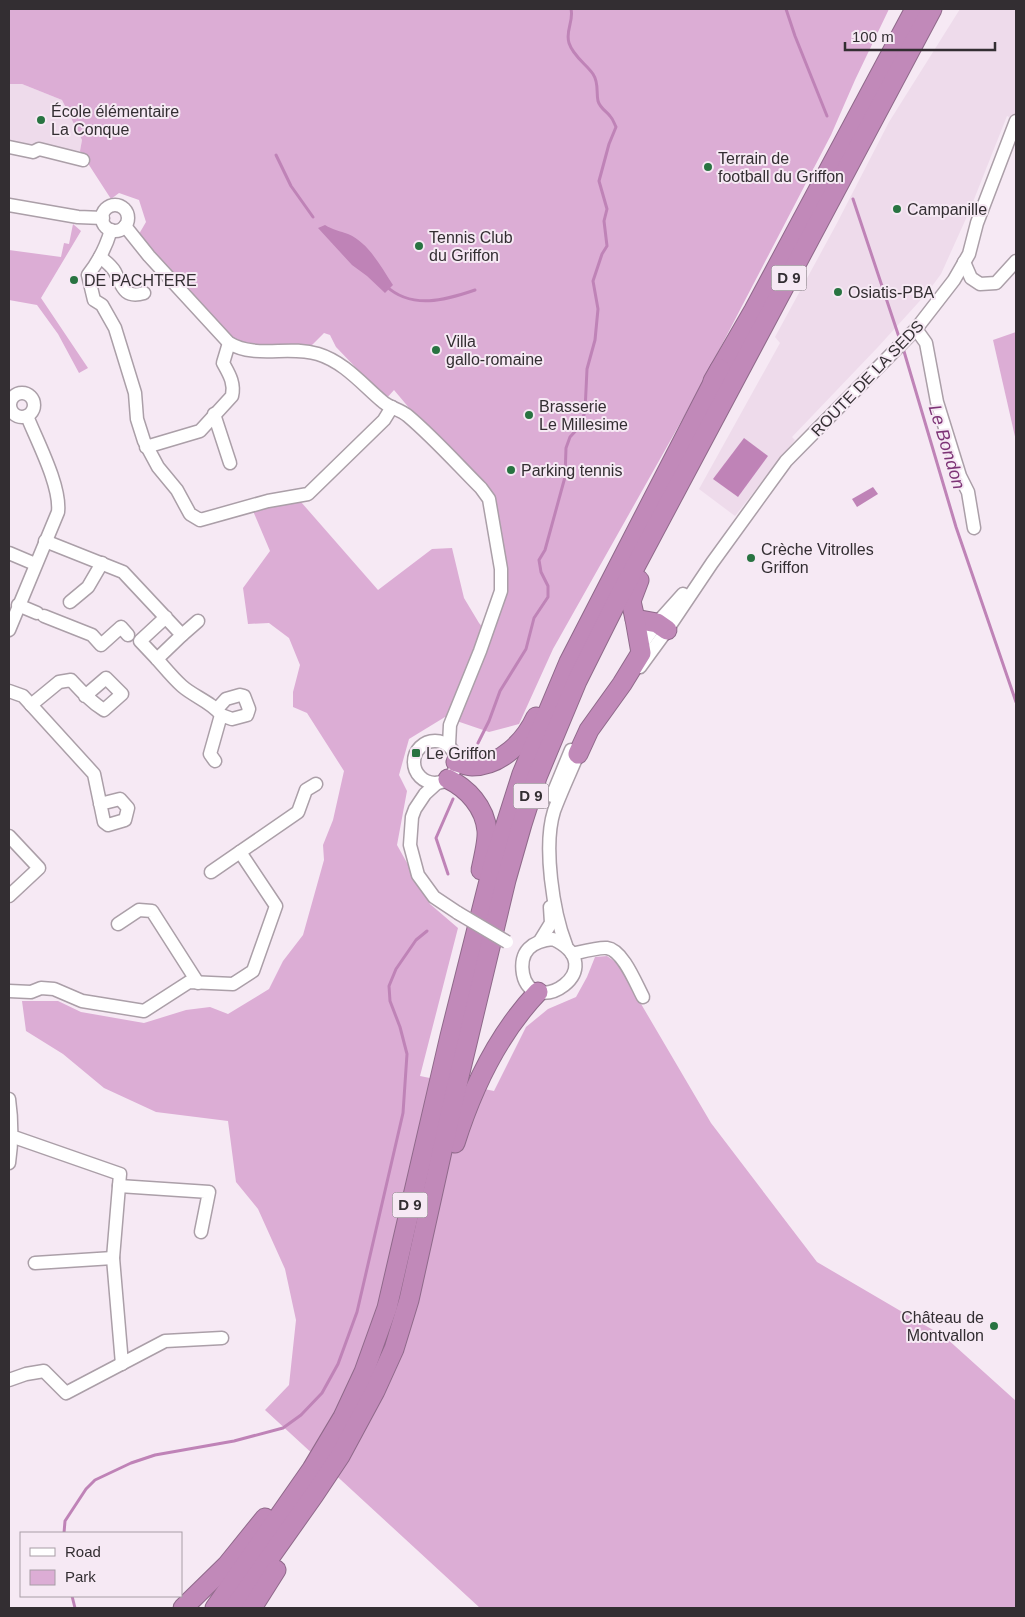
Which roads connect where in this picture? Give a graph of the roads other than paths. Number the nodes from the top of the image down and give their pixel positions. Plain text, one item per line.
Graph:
1 (901, 9) edge
2 (915, 9) edge
3 (932, 9) edge
4 (942, 9) edge
5 (1016, 121) edge
6 (9, 147) edge
7 (83, 160) dead end
8 (839, 184) junction
9 (9, 205) edge
10 (103, 218) junction
11 (125, 226) junction
12 (111, 230) junction
13 (100, 258) junction
14 (1016, 261) edge
15 (964, 262) junction
16 (144, 293) dead end
17 (754, 310) junction
18 (913, 332) junction
19 (228, 344) junction
20 (720, 369) junction
21 (740, 372) junction
22 (392, 407) junction
23 (214, 414) junction
24 (27, 416) dead end
25 (146, 447) junction
26 (230, 463) dead end
27 (974, 528) dead end
28 (45, 541) junction
29 (9, 553) edge
30 (102, 563) junction
31 (35, 564) junction
32 (70, 602) dead end
33 (14, 606) edge
34 (166, 617) junction
35 (635, 618) junction
36 (198, 622) dead end
37 (662, 627) junction
38 (9, 630) edge
39 (182, 635) junction
40 (134, 639) junction
41 (640, 647) junction
42 (156, 659) junction
43 (9, 691) edge
44 (85, 696) dead end
45 (31, 705) junction
46 (450, 725) junction
47 (430, 741) junction
48 (453, 753) junction
49 (578, 754) junction
50 (215, 760) dead end
51 (417, 772) junction
52 (442, 781) junction
53 (316, 784) dead end
54 (100, 804) dead end
55 (416, 809) junction
56 (9, 836) edge
57 (240, 852) junction
58 (212, 872) dead end
59 (9, 896) edge
60 (118, 924) dead end
61 (540, 940) junction
62 (569, 949) junction
63 (525, 953) junction
64 (198, 983) junction
65 (9, 991) edge
66 (538, 992) junction
67 (643, 997) dead end
68 (450, 1036) junction
69 (9, 1099) edge
70 (11, 1136) junction
71 (9, 1163) edge
72 (119, 1186) junction
73 (201, 1232) dead end
74 (419, 1256) junction
75 (112, 1258) junction
76 (36, 1264) dead end
77 (222, 1338) dead end
78 (122, 1364) junction
79 (364, 1372) junction
80 (9, 1380) edge
81 (362, 1416) junction
82 (183, 1608) edge
83 (215, 1608) edge
84 (234, 1608) edge
85 (252, 1608) edge

1 - 17 highway
2 - 17 highway, D 9
3 - 8 highway, D 9
4 - 8 highway
5 - 15 street, ROUTE DE LA SEDS
6 - 7 street
8 - 21 highway, D 9
9 - 10 street
10 - 11 street
10 - 12 street
11 - 12 street
11 - 19 street
12 - 13 street
13 - 16 street
13 - 25 street
14 - 15 street
15 - 18 street, ROUTE DE LA SEDS
17 - 20 highway, D 9
18 - 27 street
18 - 37 street, ROUTE DE LA SEDS
19 - 22 street
19 - 23 street
20 - 48 highway
20 - 68 highway, D 9
21 - 35 highway
21 - 74 highway, D 9
22 - 25 street
22 - 46 street
23 - 25 street
23 - 26 street
24 - 28 street
28 - 30 street
28 - 31 street
29 - 31 street
30 - 32 street
30 - 34 street
31 - 33 street
33 - 38 street
33 - 40 street
34 - 39 street
34 - 40 street
35 - 37 highway
35 - 41 highway
36 - 39 street
37 - 41 street, ROUTE DE LA SEDS
37 - 49 street, ROUTE DE LA SEDS
39 - 42 street
40 - 42 street
41 - 49 highway
41 - 61 street, ROUTE DE LA SEDS
42 - 50 street
43 - 45 street
44 - 45 street
45 - 54 street
46 - 47 street
46 - 48 street
47 - 48 street
47 - 51 street
48 - 52 street
49 - 62 street, ROUTE DE LA SEDS
51 - 52 street
51 - 55 street
52 - 55 street
52 - 68 highway
53 - 57 street
55 - 63 street, bridge
56 - 59 street
57 - 58 street
57 - 64 street
60 - 64 street
61 - 62 street
61 - 63 street
62 - 66 street
62 - 67 street
63 - 66 street
64 - 65 street
66 - 74 highway
68 - 79 highway, D 9
69 - 70 street
70 - 71 street
70 - 72 street
72 - 73 street
72 - 75 street
74 - 81 highway, D 9
75 - 76 street
75 - 78 street
77 - 78 street
78 - 80 street
79 - 82 highway
79 - 83 highway, D 9
81 - 84 highway, D 9
81 - 85 highway

